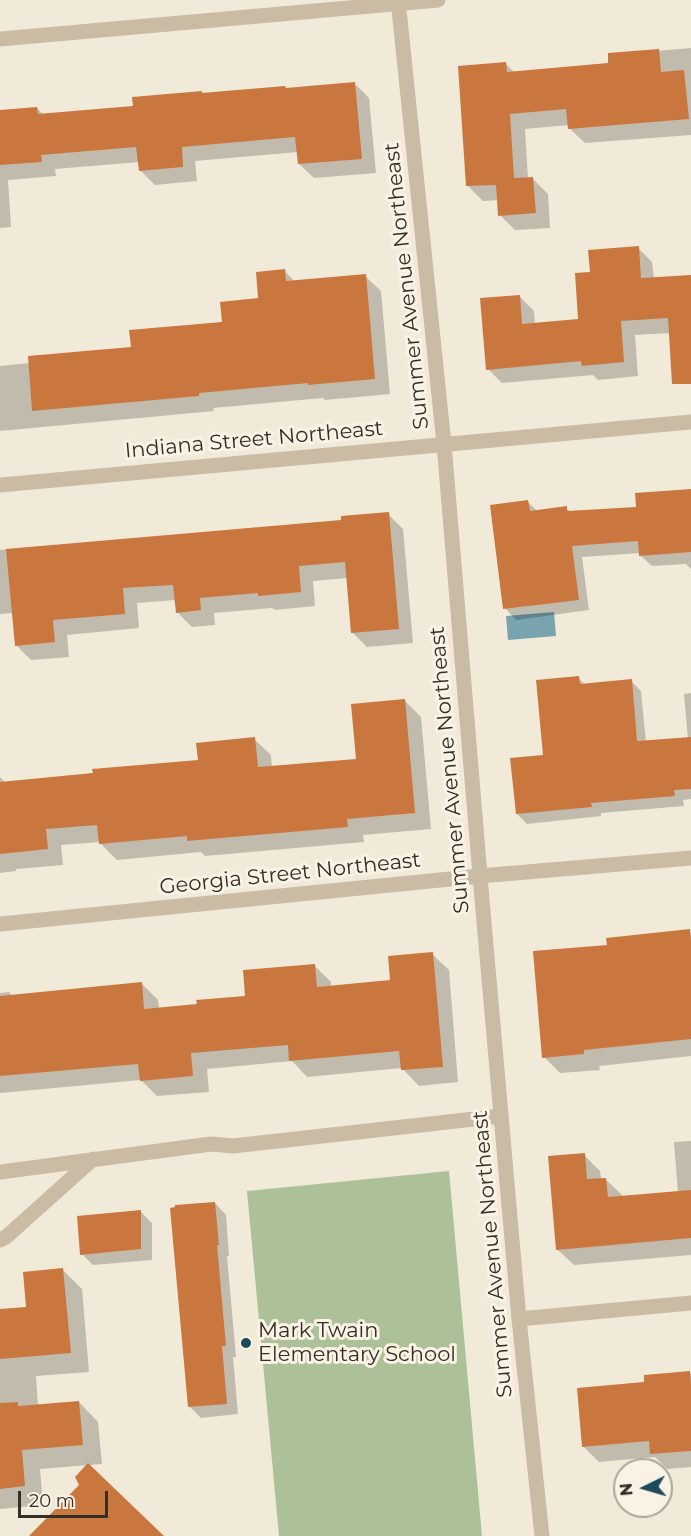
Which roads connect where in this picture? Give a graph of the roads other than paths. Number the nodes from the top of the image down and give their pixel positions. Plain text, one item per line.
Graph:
1 (438, 0) edge
2 (399, 2) edge
3 (0, 39) edge
4 (691, 422) edge
5 (444, 444) junction
6 (0, 485) edge
7 (691, 858) edge
8 (480, 876) junction
9 (0, 924) edge
10 (501, 1116) junction
11 (93, 1159) junction
12 (0, 1172) edge
13 (0, 1240) edge
14 (691, 1303) edge
15 (519, 1319) junction
16 (542, 1536) edge

1 - 2 street
2 - 3 street
2 - 5 street, Summer Avenue Northeast
4 - 5 street, Indiana Street Northeast
5 - 6 street, Indiana Street Northeast
5 - 8 street, Summer Avenue Northeast
7 - 8 street, Georgia Street Northeast
8 - 9 street, Georgia Street Northeast
8 - 10 street, Summer Avenue Northeast
10 - 11 street
10 - 15 street, Summer Avenue Northeast
11 - 12 street
11 - 13 street
14 - 15 street
15 - 16 street, Summer Avenue Northeast

